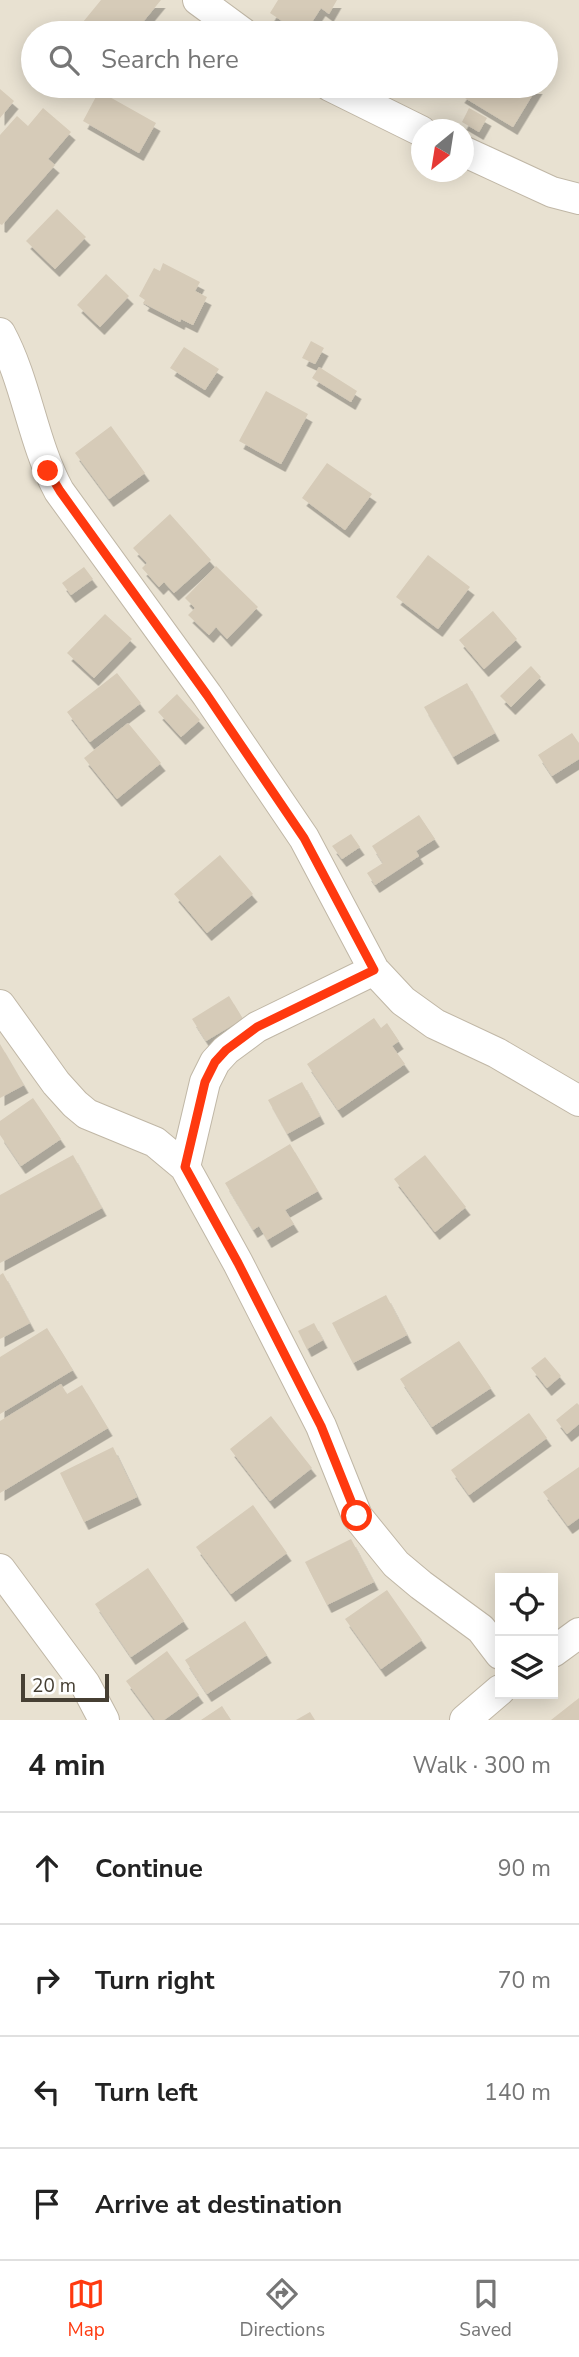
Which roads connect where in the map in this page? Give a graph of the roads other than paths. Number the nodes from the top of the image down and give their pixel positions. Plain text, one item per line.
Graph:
1 (198, 0) edge
2 (227, 21) edge
3 (355, 98) edge
4 (411, 126) edge
5 (474, 156) edge
6 (579, 199) edge
7 (0, 333) edge
8 (374, 970) junction
9 (0, 1005) edge
10 (579, 1101) edge
11 (185, 1167) junction
12 (0, 1569) edge
13 (579, 1633) edge
14 (495, 1647) edge
15 (558, 1648) edge
16 (495, 1694) edge
17 (104, 1720) edge
18 (465, 1720) edge

1 - 2 street
3 - 4 street
5 - 6 street
7 - 8 street
8 - 10 street
8 - 11 street
9 - 11 street
11 - 14 street
12 - 17 street
13 - 15 street
16 - 18 street

